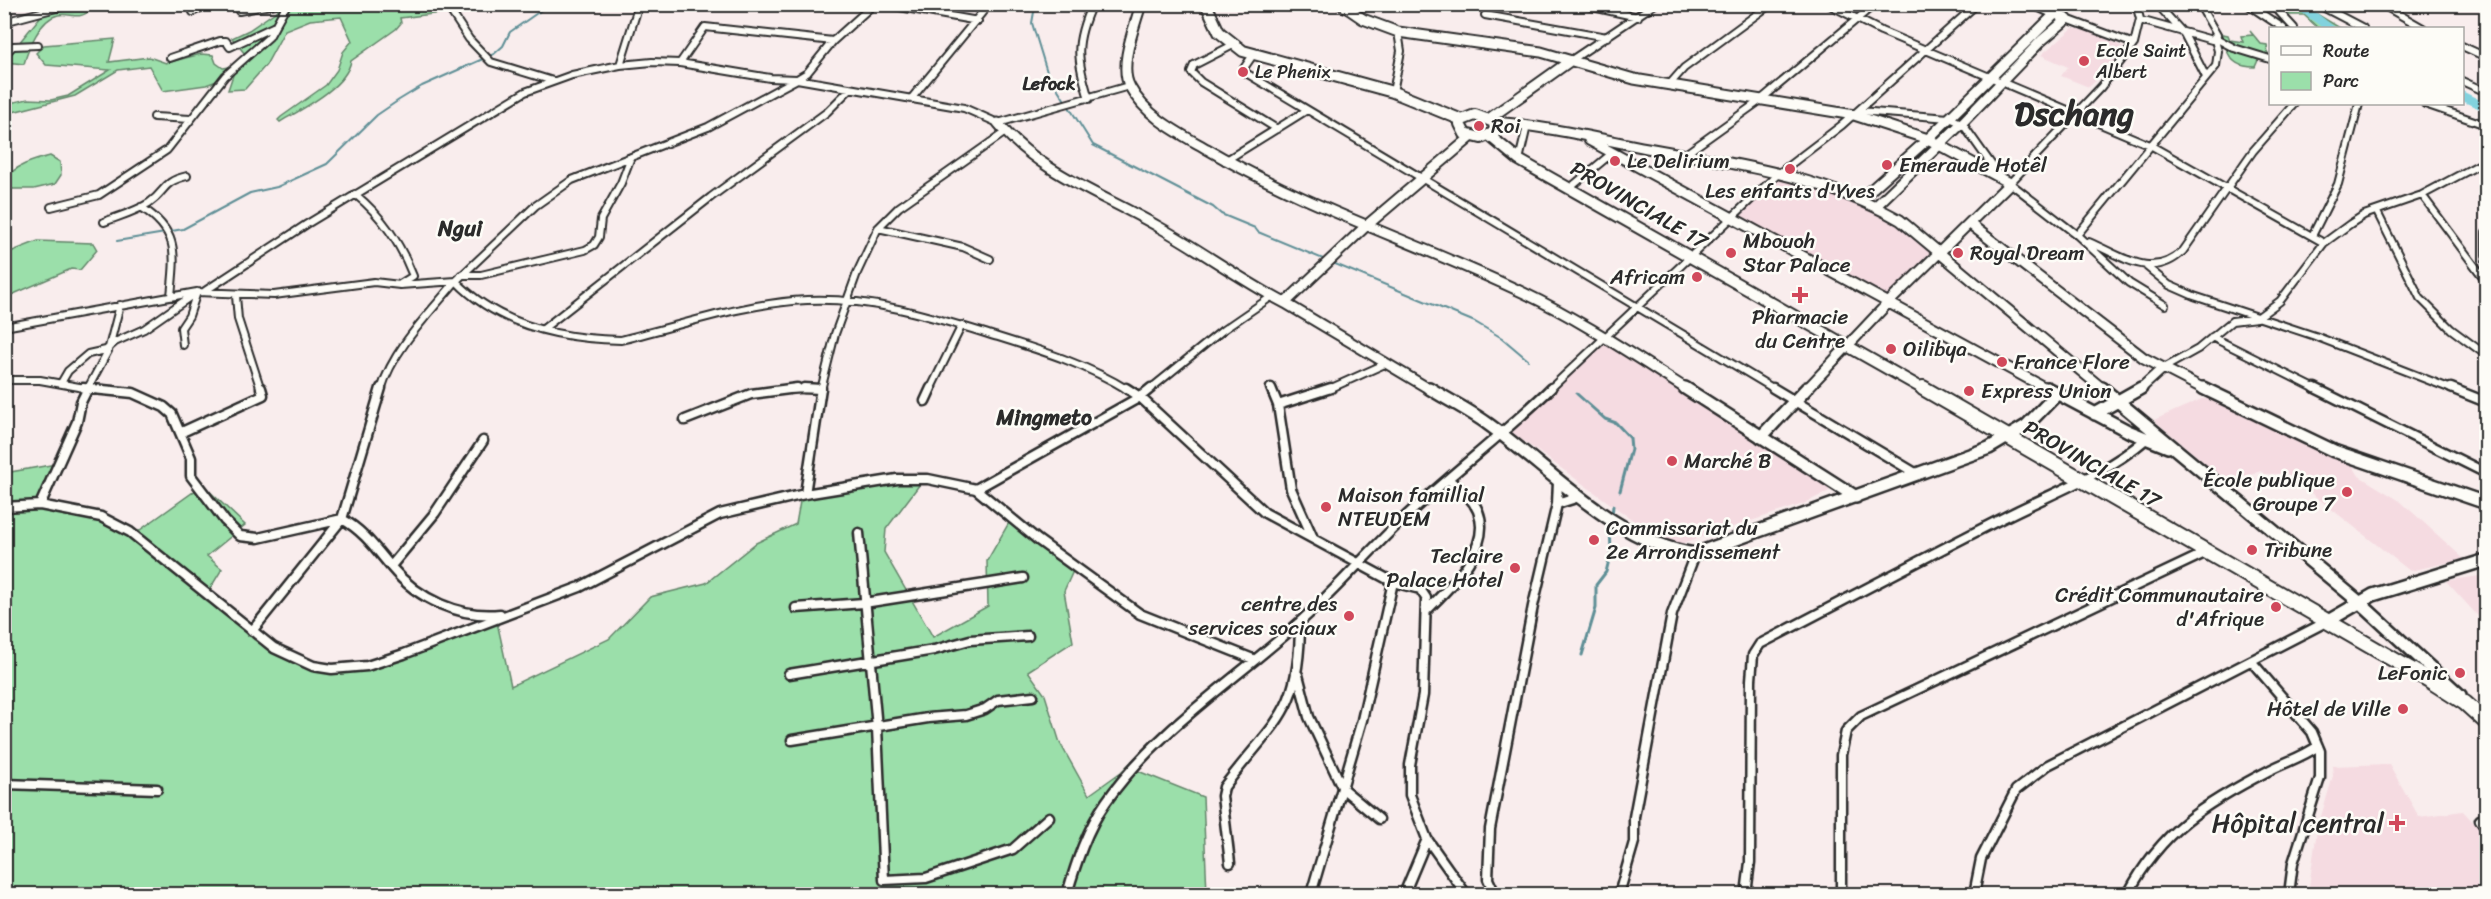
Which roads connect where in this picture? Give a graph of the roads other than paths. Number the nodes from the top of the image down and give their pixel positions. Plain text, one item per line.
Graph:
1 (71, 4) edge
2 (207, 4) edge
3 (276, 4) edge
4 (287, 4) edge
5 (446, 4) edge
6 (639, 4) edge
7 (874, 4) edge
8 (883, 4) edge
9 (989, 4) edge
10 (1092, 4) edge
11 (1140, 4) edge
12 (1206, 4) edge
13 (1341, 4) edge
14 (1578, 4) edge
15 (1655, 4) edge
16 (1771, 4) edge
17 (1828, 4) edge
18 (1875, 4) edge
19 (1977, 4) edge
20 (2034, 4) edge
21 (2136, 4) edge
22 (2157, 4) edge
23 (2199, 4) edge
24 (2247, 4) edge
25 (2272, 4) edge
26 (2317, 4) edge
27 (2381, 4) edge
28 (193, 12) dead end
29 (239, 12) dead end
30 (2055, 14) junction
31 (1485, 15) dead end
32 (1638, 17) junction
33 (1858, 19) junction
34 (2067, 19) junction
35 (2140, 20) junction
36 (978, 21) junction
37 (4, 22) edge
38 (275, 26) junction
39 (2282, 27) edge
40 (2293, 27) edge
41 (2361, 27) edge
42 (2421, 27) edge
43 (1398, 32) junction
44 (2184, 34) junction
45 (1607, 37) junction
46 (2214, 37) junction
47 (832, 41) junction
48 (2134, 44) junction
49 (38, 45) dead end
50 (1233, 45) junction
51 (2464, 46) edge
52 (1925, 50) junction
53 (4, 54) edge
54 (1253, 55) junction
55 (2269, 57) edge
56 (2487, 57) edge
57 (170, 58) dead end
58 (1570, 61) junction
59 (680, 63) junction
60 (621, 65) junction
61 (1993, 77) junction
62 (2206, 77) junction
63 (797, 79) junction
64 (553, 81) junction
65 (2003, 81) junction
66 (2464, 81) edge
67 (1670, 85) junction
68 (1129, 86) junction
69 (850, 89) junction
70 (1393, 92) junction
71 (2487, 92) edge
72 (911, 99) junction
73 (1089, 99) junction
74 (1760, 101) junction
75 (2293, 105) edge
76 (2359, 105) edge
77 (2428, 105) edge
78 (1307, 110) junction
79 (1856, 113) junction
80 (2074, 114) junction
81 (154, 117) dead end
82 (1949, 118) junction
83 (192, 119) junction
84 (1462, 120) junction
85 (1492, 120) junction
86 (998, 123) junction
87 (1962, 123) junction
88 (2487, 125) edge
89 (1527, 126) junction
90 (1277, 129) junction
91 (1004, 133) junction
92 (1581, 135) junction
93 (1490, 136) junction
94 (1472, 137) junction
95 (1928, 140) junction
96 (1940, 145) junction
97 (2150, 145) junction
98 (1611, 154) junction
99 (1684, 155) junction
100 (631, 157) junction
101 (1519, 160) junction
102 (1225, 161) junction
103 (2487, 161) edge
104 (1778, 174) junction
105 (186, 176) dead end
106 (2001, 178) junction
107 (1421, 179) junction
108 (2010, 183) junction
109 (2227, 187) junction
110 (1570, 188) junction
111 (355, 194) junction
112 (2422, 195) junction
113 (1863, 197) junction
114 (1877, 205) junction
115 (51, 207) dead end
116 (141, 207) junction
117 (2377, 212) junction
118 (1731, 219) junction
119 (104, 222) dead end
120 (1970, 224) junction
121 (1366, 226) junction
122 (878, 228) junction
123 (2487, 234) edge
124 (2312, 236) junction
125 (2080, 237) junction
126 (2324, 243) junction
127 (1939, 253) junction
128 (2487, 255) edge
129 (1690, 257) junction
130 (990, 259) dead end
131 (2487, 261) edge
132 (2147, 267) junction
133 (458, 278) junction
134 (2486, 280) edge
135 (400, 285) junction
136 (197, 292) junction
137 (171, 296) junction
138 (236, 296) junction
139 (1271, 297) junction
140 (847, 301) junction
141 (1285, 303) junction
142 (1888, 303) junction
143 (120, 305) junction
144 (2165, 305) dead end
145 (1637, 306) junction
146 (2257, 318) junction
147 (962, 325) junction
148 (4, 327) edge
149 (543, 329) junction
150 (1603, 336) junction
151 (2212, 338) junction
152 (183, 345) dead end
153 (1850, 345) junction
154 (110, 346) junction
155 (2487, 355) edge
156 (1387, 363) junction
157 (2162, 369) junction
158 (4, 380) edge
159 (61, 383) junction
160 (1271, 388) dead end
161 (87, 389) junction
162 (821, 389) junction
163 (2057, 394) junction
164 (1140, 397) junction
165 (1794, 400) junction
166 (925, 401) dead end
167 (2119, 402) junction
168 (2487, 402) edge
169 (1278, 405) junction
170 (2095, 414) junction
171 (685, 420) dead end
172 (182, 432) junction
173 (1502, 435) junction
174 (1761, 437) junction
175 (2007, 438) junction
176 (2146, 439) junction
177 (483, 441) dead end
178 (2171, 447) junction
179 (2487, 473) edge
180 (1917, 474) junction
181 (1449, 480) junction
182 (2082, 481) junction
183 (1558, 482) junction
184 (976, 489) junction
185 (805, 494) junction
186 (1579, 497) junction
187 (1856, 497) junction
188 (2487, 503) edge
189 (1557, 504) junction
190 (40, 505) junction
191 (4, 507) edge
192 (342, 519) junction
193 (859, 533) dead end
194 (1313, 538) junction
195 (2207, 552) junction
196 (1695, 554) junction
197 (2487, 560) edge
198 (1360, 565) junction
199 (392, 566) junction
200 (1023, 578) dead end
201 (1393, 582) junction
202 (2358, 601) junction
203 (864, 603) junction
204 (796, 608) dead end
205 (519, 610) junction
206 (1426, 611) junction
207 (2328, 621) junction
208 (1300, 622) junction
209 (252, 631) junction
210 (1028, 636) dead end
211 (1253, 659) junction
212 (871, 662) junction
213 (2252, 662) junction
214 (1297, 670) junction
215 (789, 674) dead end
216 (1033, 696) dead end
217 (2477, 712) junction
218 (2487, 722) edge
219 (877, 728) junction
220 (792, 740) dead end
221 (2318, 746) junction
222 (4, 784) edge
223 (157, 789) dead end
224 (1343, 789) junction
225 (1049, 817) dead end
226 (1379, 819) dead end
227 (1427, 839) junction
228 (1230, 863) dead end
229 (1067, 894) edge
230 (1311, 894) edge
231 (1404, 894) edge
232 (1466, 894) edge
233 (1495, 894) edge
234 (1619, 894) edge
235 (1746, 894) edge
236 (1841, 894) edge
237 (1974, 894) edge
238 (2128, 894) edge
239 (2289, 894) edge

1 - 37 street
2 - 28 street
3 - 29 street
4 - 38 street
5 - 64 street
6 - 60 street
7 - 47 street
8 - 36 street
9 - 36 street
10 - 73 street
11 - 68 street
12 - 50 main road
13 - 43 street
14 - 32 street
15 - 32 street
16 - 67 street
17 - 33 street
18 - 33 street
19 - 52 street
20 - 30 street
21 - 35 street
22 - 44 street
23 - 46 street
24 - 39 street
25 - 40 street
26 - 41 street
27 - 42 street
30 - 34 street
30 - 61 street
31 - 45 street
32 - 45 street
33 - 52 street
33 - 74 street
34 - 48 street
34 - 65 street
35 - 44 street
35 - 48 street
36 - 72 street
38 - 57 street
38 - 83 street
43 - 58 street
43 - 70 street
44 - 46 street
44 - 62 street
45 - 58 street
46 - 55 street
46 - 62 street
47 - 59 street
47 - 63 street
48 - 80 street
49 - 53 street
50 - 54 main road
50 - 90 street
51 - 56 street
52 - 61 street
52 - 79 street
54 - 70 main road
54 - 78 street
58 - 67 street
58 - 85 street
59 - 60 street
59 - 63 street
60 - 64 street
61 - 65 street
61 - 82 street
62 - 97 street
63 - 69 street
63 - 100 street
64 - 111 street
65 - 80 street
65 - 87 street
66 - 71 street
67 - 74 street
68 - 73 street
68 - 102 street
69 - 72 street
69 - 149 street
70 - 84 main road
72 - 86 street
73 - 86 street
74 - 79 street
74 - 99 street
75 - 109 street
76 - 124 street
77 - 88 street
78 - 90 street
78 - 107 street
79 - 82 street
79 - 95 street
79 - 104 street
80 - 97 street
80 - 108 street
81 - 83 street
82 - 87 street
82 - 95 street
83 - 115 street
84 - 85 main road
84 - 94 main road
85 - 89 street
85 - 93 main road
86 - 91 street
87 - 96 street
87 - 106 street
89 - 92 street
89 - 101 street
90 - 102 street
91 - 122 street
91 - 139 street
92 - 98 street
92 - 99 street
93 - 94 main road
93 - 101 main road, PROVINCIALE 17
94 - 107 street
95 - 96 street
95 - 113 street
96 - 106 street
96 - 114 street
97 - 109 street
97 - 125 street
98 - 110 street
98 - 118 street
99 - 104 street
100 - 133 street
100 - 133 street
101 - 110 main road, PROVINCIALE 17
102 - 121 street
103 - 112 street
104 - 113 street
104 - 118 street
105 - 116 street
106 - 108 street
107 - 121 street
107 - 145 street
108 - 120 street
108 - 125 street
109 - 124 street
109 - 132 street
110 - 129 main road, PROVINCIALE 17
111 - 135 street
111 - 136 street
112 - 117 street
112 - 134 street
113 - 114 street
114 - 127 street
116 - 119 street
116 - 137 street
117 - 126 street
117 - 155 street
118 - 129 street
118 - 142 street
120 - 127 street
120 - 157 street
121 - 141 street
121 - 150 street
122 - 130 street
122 - 140 street
123 - 128 street
124 - 126 street
125 - 132 street
125 - 144 street
126 - 146 street
127 - 142 street
127 - 167 street
129 - 145 street
129 - 153 main road, PROVINCIALE 17
131 - 134 street
132 - 146 street
133 - 135 street
133 - 149 street
133 - 192 street
135 - 138 street
136 - 137 street
136 - 138 street
136 - 152 street
136 - 154 street
137 - 143 street
138 - 172 street
139 - 141 street
139 - 164 street
140 - 147 street
140 - 149 street
140 - 162 street
141 - 156 street
142 - 153 street
142 - 163 street
143 - 148 street
143 - 154 street
145 - 150 street
145 - 165 street
146 - 151 street
146 - 168 street
147 - 164 street
147 - 166 street
150 - 173 street
150 - 174 street
151 - 157 street
151 - 179 street
153 - 165 street
153 - 175 main road, PROVINCIALE 17
154 - 159 street
154 - 161 street
156 - 169 street
156 - 173 street
157 - 167 street
157 - 188 street
158 - 159 street
159 - 161 street
160 - 169 street
161 - 172 street
161 - 190 street
162 - 171 street
162 - 185 street
163 - 170 street
163 - 175 street
164 - 184 street
164 - 194 street
165 - 174 street
165 - 180 street
167 - 170 street
167 - 178 street
169 - 194 street
170 - 176 street
172 - 192 street
173 - 181 street
173 - 183 street
174 - 187 street
175 - 180 street
175 - 182 main road, PROVINCIALE 17
176 - 178 street
176 - 182 street
177 - 199 street
178 - 202 street
180 - 187 street
181 - 198 street
181 - 206 street
182 - 195 main road, PROVINCIALE 17
182 - 235 street
183 - 186 street
183 - 189 street
184 - 185 street
184 - 211 street
185 - 205 street
186 - 189 street
186 - 196 street
187 - 196 street
189 - 233 street
190 - 191 street
190 - 209 street
192 - 199 street
192 - 209 street
193 - 203 street
194 - 198 street
195 - 207 main road, PROVINCIALE 17
195 - 236 street
196 - 234 street
197 - 202 street
198 - 201 street
198 - 208 street
199 - 205 street
200 - 203 street
201 - 206 street
201 - 224 street
202 - 207 street
202 - 217 street
203 - 204 street
203 - 212 street
205 - 209 street
206 - 227 street
207 - 213 street
207 - 217 main road, PROVINCIALE 17
208 - 211 street
208 - 214 street
210 - 212 street
211 - 229 street
212 - 215 street
212 - 219 street
213 - 221 street
213 - 237 street
214 - 224 street
214 - 228 street
216 - 219 street
217 - 218 main road, PROVINCIALE 17
219 - 220 street
219 - 225 street
221 - 238 street
221 - 239 street
222 - 223 street
224 - 226 street
224 - 230 street
227 - 231 street
227 - 232 street

